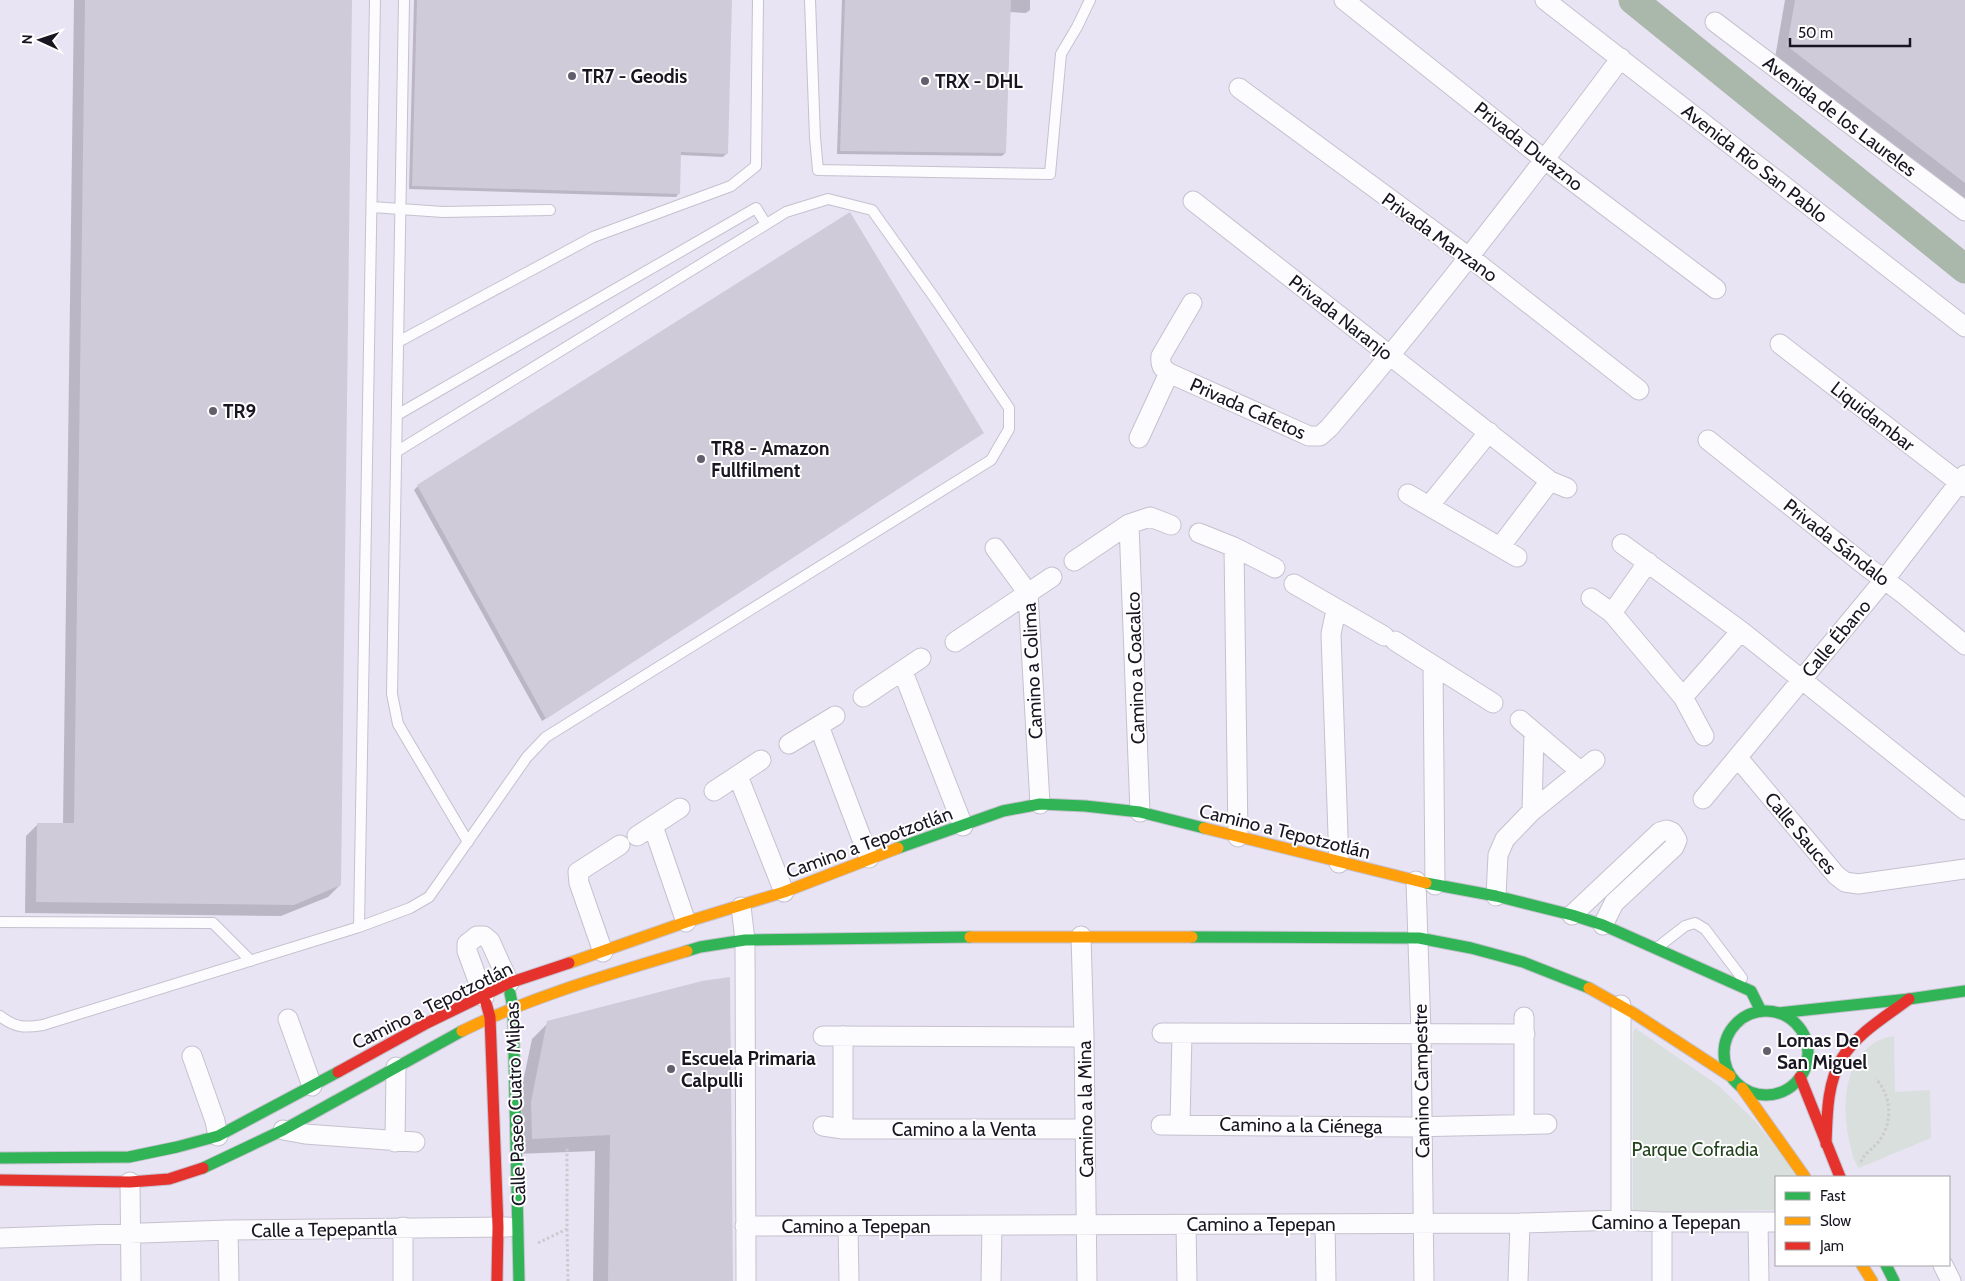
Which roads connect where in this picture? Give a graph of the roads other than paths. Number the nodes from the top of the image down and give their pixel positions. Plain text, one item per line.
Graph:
1 (376, 0) edge
2 (404, 0) edge
3 (758, 0) edge
4 (810, 0) edge
5 (1090, 0) edge
6 (1344, 0) edge
7 (1545, 0) edge
8 (1715, 22) dead end
9 (1621, 58) junction
10 (1239, 88) dead end
11 (1545, 160) junction
12 (1193, 201) dead end
13 (372, 207) junction
14 (400, 209) junction
15 (550, 210) dead end
16 (1965, 211) edge
17 (766, 224) junction
18 (1469, 257) junction
19 (1716, 289) dead end
20 (1192, 303) dead end
21 (1965, 326) edge
22 (398, 342) junction
23 (1780, 344) dead end
24 (1390, 356) junction
25 (1166, 371) junction
26 (1639, 390) dead end
27 (397, 415) junction
28 (1490, 432) junction
29 (1139, 438) dead end
30 (1708, 440) dead end
31 (396, 452) junction
32 (1963, 482) edge
33 (1408, 494) dead end
34 (1429, 506) junction
35 (1129, 524) junction
36 (1171, 525) dead end
37 (1199, 533) dead end
38 (1622, 544) dead end
39 (1234, 547) junction
40 (1500, 547) junction
41 (995, 548) dead end
42 (1517, 557) dead end
43 (1074, 562) dead end
44 (1648, 562) junction
45 (1274, 568) dead end
46 (1052, 577) dead end
47 (1885, 579) junction
48 (1294, 584) dead end
49 (1028, 594) junction
50 (1591, 598) dead end
51 (1336, 610) junction
52 (1612, 613) junction
53 (1741, 631) junction
54 (955, 642) dead end
55 (1965, 645) edge
56 (921, 658) dead end
57 (1433, 665) junction
58 (903, 672) junction
59 (1802, 679) junction
60 (1683, 697) junction
61 (863, 698) dead end
62 (1492, 703) dead end
63 (1520, 720) dead end
64 (1534, 733) junction
65 (1704, 736) dead end
66 (789, 744) dead end
67 (1738, 758) junction
68 (761, 760) dead end
69 (1595, 760) dead end
70 (1580, 772) junction
71 (738, 776) junction
72 (714, 791) dead end
73 (1704, 799) dead end
74 (1040, 804) junction
75 (680, 808) dead end
76 (1965, 810) edge
77 (1532, 811) junction
78 (1140, 812) junction
79 (962, 826) junction
80 (1238, 837) junction
81 (468, 842) junction
82 (620, 845) dead end
83 (869, 858) junction
84 (1339, 863) junction
85 (1965, 869) edge
86 (1416, 882) junction
87 (1435, 886) junction
88 (784, 892) junction
89 (1496, 896) junction
90 (740, 907) junction
91 (1572, 914) junction
92 (0, 922) edge
93 (686, 922) junction
94 (1604, 925) junction
95 (360, 927) junction
96 (1081, 936) junction
97 (1419, 938) junction
98 (745, 940) junction
99 (1656, 949) junction
100 (603, 952) junction
101 (251, 961) junction
102 (508, 984) junction
103 (1751, 991) junction
104 (1965, 991) edge
105 (484, 997) junction
106 (1909, 999) junction
107 (1621, 1005) junction
108 (513, 1008) junction
109 (1761, 1011) junction
110 (1778, 1012) junction
111 (0, 1016) edge
112 (490, 1017) junction
113 (288, 1019) dead end
114 (1162, 1032) dead end
115 (1182, 1032) junction
116 (1421, 1033) junction
117 (823, 1036) dead end
118 (843, 1036) junction
119 (1844, 1036) dead end
120 (1084, 1037) junction
121 (1818, 1055) dead end
122 (192, 1056) dead end
123 (1806, 1065) junction
124 (396, 1067) junction
125 (1730, 1076) junction
126 (1800, 1077) junction
127 (312, 1086) junction
128 (1742, 1088) junction
129 (1180, 1124) junction
130 (1547, 1124) dead end
131 (1161, 1125) dead end
132 (1524, 1125) junction
133 (823, 1126) dead end
134 (1422, 1126) junction
135 (843, 1129) junction
136 (1085, 1129) junction
137 (283, 1130) junction
138 (218, 1136) junction
139 (396, 1142) junction
140 (415, 1142) dead end
141 (1826, 1144) junction
142 (0, 1158) edge
143 (130, 1169) junction
144 (1804, 1176) edge
145 (1840, 1176) edge
146 (0, 1180) edge
147 (1621, 1220) junction
148 (1662, 1222) junction
149 (1767, 1222) edge
150 (1424, 1223) junction
151 (1520, 1223) junction
152 (1186, 1224) junction
153 (1325, 1224) junction
154 (1086, 1225) junction
155 (745, 1226) junction
156 (992, 1226) junction
157 (498, 1227) junction
158 (848, 1227) junction
159 (403, 1228) junction
160 (519, 1228) junction
161 (228, 1230) junction
162 (129, 1234) junction
163 (0, 1238) edge
164 (1863, 1266) edge
165 (1886, 1266) edge
166 (1944, 1266) edge
167 (131, 1281) edge
168 (229, 1281) edge
169 (403, 1281) edge
170 (497, 1281) edge
171 (519, 1281) edge
172 (746, 1281) edge
173 (849, 1281) edge
174 (991, 1281) edge
175 (1087, 1281) edge
176 (1187, 1281) edge
177 (1326, 1281) edge
178 (1424, 1281) edge
179 (1518, 1281) edge
180 (1662, 1281) edge
181 (1759, 1281) edge
182 (1872, 1281) edge
183 (1894, 1281) edge
184 (1951, 1281) edge

1 - 13 lane
2 - 14 lane
3 - 22 lane
4 - 5 lane
6 - 11 street, Privada Durazno
7 - 9 street, Avenida Río San Pablo
8 - 16 street, Avenida de los Laureles
9 - 11 street, Privada Cafetos
9 - 21 street, Avenida Río San Pablo
10 - 18 street, Privada Manzano
11 - 18 street, Privada Cafetos
11 - 19 street, Privada Durazno
12 - 24 street, Privada Naranjo
13 - 14 lane
13 - 95 lane
14 - 15 lane
14 - 22 lane
17 - 27 lane
17 - 31 lane
17 - 81 lane
18 - 24 street, Privada Cafetos
18 - 26 street, Privada Manzano
20 - 25 street
22 - 27 lane
23 - 32 street, Liquidambar
24 - 25 street, Privada Cafetos
24 - 28 street, Privada Naranjo
25 - 29 street
27 - 31 lane
28 - 34 street
28 - 40 street, Privada Naranjo
30 - 47 street, Privada Sándalo
31 - 81 lane
32 - 47 street, Calle Ébano
33 - 34 street
34 - 40 street
35 - 36 street
35 - 43 street
35 - 78 street, Camino a Coacalco
37 - 39 street
38 - 44 street
39 - 45 street
39 - 80 street
40 - 42 street
41 - 49 street, Camino a Colima
44 - 52 street
44 - 53 street
46 - 49 street
47 - 55 street, Privada Sándalo
47 - 59 street, Calle Ébano
48 - 51 street
49 - 54 street
49 - 74 street, Camino a Colima
50 - 52 street
51 - 57 street
51 - 84 street
52 - 60 street
53 - 59 street
53 - 60 street
56 - 58 street
57 - 62 street
57 - 87 street
58 - 61 street
58 - 79 street
59 - 67 street, Calle Ébano
59 - 76 street
60 - 65 street
63 - 64 street
64 - 70 street
64 - 77 street
66 - 83 street
67 - 73 street, Calle Ébano
67 - 85 street, Calle Sauces
68 - 71 street
69 - 70 street
70 - 77 street
71 - 72 street
71 - 88 street
74 - 78 main road, Camino a Tepotzotlán
74 - 79 main road, Camino a Tepotzotlán
75 - 93 street
77 - 89 street
78 - 80 main road, Camino a Tepotzotlán
79 - 83 main road, Camino a Tepotzotlán
80 - 84 main road, Camino a Tepotzotlán
81 - 95 lane
82 - 100 street
83 - 88 main road, Camino a Tepotzotlán
84 - 86 main road, Camino a Tepotzotlán
86 - 87 main road, Camino a Tepotzotlán
86 - 97 street, Camino Campestre
87 - 89 main road, Camino a Tepotzotlán
88 - 90 main road, Camino a Tepotzotlán
89 - 91 main road, Camino a Tepotzotlán
90 - 93 main road, Camino a Tepotzotlán
90 - 98 street
91 - 94 main road, Camino a Tepotzotlán
91 - 94 street
92 - 101 lane
93 - 100 main road, Camino a Tepotzotlán
94 - 99 main road, Camino a Tepotzotlán
95 - 101 lane
96 - 97 main road, Camino a Tepotzotlán
96 - 98 main road, Camino a Tepotzotlán
96 - 120 street, Camino a la Mina
97 - 107 main road, Camino a Tepotzotlán
97 - 116 street, Camino Campestre
98 - 108 main road, Camino a Tepotzotlán
98 - 155 street
99 - 103 main road, Camino a Tepotzotlán
99 - 103 lane
100 - 102 main road, Camino a Tepotzotlán
101 - 111 lane
102 - 105 main road, Camino a Tepotzotlán
102 - 105 street, Calle Paseo Cuatro Milpas
102 - 108 main road, Calle Paseo Cuatro Milpas
103 - 109 main road
104 - 106 main road
105 - 112 main road, Calle Paseo Cuatro Milpas
105 - 127 main road, Camino a Tepotzotlán
106 - 110 main road
106 - 119 main road
106 - 141 main road
107 - 125 main road, Camino a Tepotzotlán
107 - 147 street
108 - 112 main road, Camino a Tepotzotlán
108 - 160 main road, Calle Paseo Cuatro Milpas
109 - 110 main road
109 - 125 main road
110 - 123 main road
112 - 124 main road, Camino a Tepotzotlán
112 - 157 main road, Calle Paseo Cuatro Milpas
113 - 127 street
114 - 115 street
115 - 116 street
115 - 129 street
116 - 132 street
116 - 134 street, Camino Campestre
117 - 118 street
118 - 120 street
118 - 135 street
120 - 136 street, Camino a la Mina
121 - 123 main road
122 - 138 street
123 - 126 main road
124 - 137 main road, Camino a Tepotzotlán
124 - 139 street
125 - 128 main road
126 - 128 main road
126 - 141 main road
127 - 138 main road, Camino a Tepotzotlán
128 - 144 main road
129 - 131 street, Camino a la Ciénega
129 - 134 street, Camino a la Ciénega
130 - 132 street, Camino a la Ciénega
132 - 134 street, Camino a la Ciénega
133 - 135 street, Camino a la Venta
134 - 150 street, Camino Campestre
135 - 136 street, Camino a la Venta
136 - 154 street, Camino a la Mina
137 - 139 street
137 - 143 main road, Camino a Tepotzotlán
138 - 143 main road, Camino a Tepotzotlán
139 - 140 street
141 - 145 main road
142 - 143 main road, Camino a Tepotzotlán
143 - 146 main road, Camino a Tepotzotlán
143 - 162 street
147 - 148 street, Camino a Tepepan
147 - 151 street, Camino a Tepepan
148 - 149 street, Camino a Tepepan
148 - 180 street
149 - 181 street
150 - 151 street, Camino a Tepepan
150 - 153 street, Camino a Tepepan
150 - 178 street, Camino Campestre
151 - 179 street
152 - 153 street, Camino a Tepepan
152 - 154 street, Camino a Tepepan
152 - 176 street
153 - 177 street
154 - 156 street, Camino a Tepepan
154 - 175 street, Camino a la Mina
155 - 158 street, Camino a Tepepan
155 - 172 street
156 - 158 street, Camino a Tepepan
156 - 174 street
157 - 159 street, Calle a Tepepantla
157 - 160 street, Calle a Tepepantla
157 - 170 main road, Calle Paseo Cuatro Milpas
158 - 173 street
159 - 161 street, Calle a Tepepantla
159 - 169 street
160 - 171 main road, Calle Paseo Cuatro Milpas
161 - 162 street, Calle a Tepepantla
161 - 168 street
162 - 163 street, Calle a Tepepantla
162 - 167 street
164 - 182 main road
165 - 183 main road
166 - 184 street

